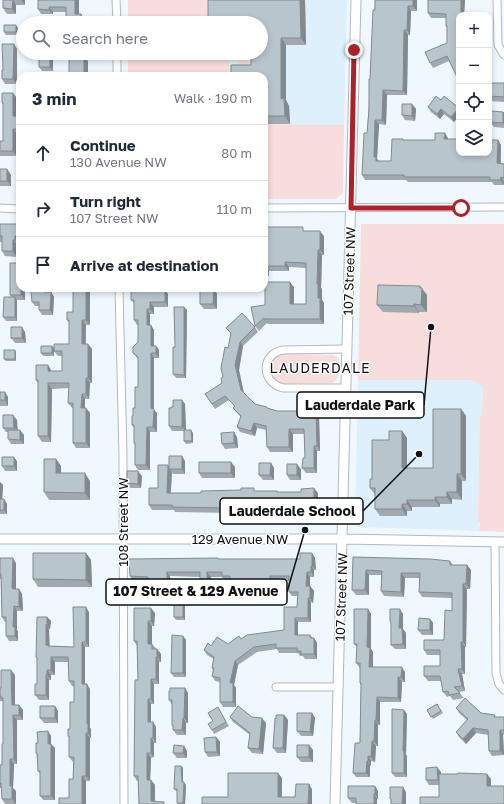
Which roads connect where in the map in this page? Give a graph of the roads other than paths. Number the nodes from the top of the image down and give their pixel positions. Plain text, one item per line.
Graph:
1 (116, 0) edge
2 (356, 0) edge
3 (497, 0) edge
4 (116, 16) edge
5 (504, 55) edge
6 (117, 60) edge
7 (117, 72) edge
8 (504, 207) edge
9 (0, 208) edge
10 (268, 208) edge
11 (351, 208) junction
12 (16, 209) edge
13 (119, 292) edge
14 (347, 349) junction
15 (346, 388) junction
16 (0, 539) edge
17 (122, 539) junction
18 (342, 539) junction
19 (500, 542) edge
20 (276, 687) dead end
21 (338, 687) junction
22 (503, 689) edge
23 (124, 804) edge
24 (335, 804) edge

1 - 4 street
2 - 11 street, 107 Street NW
3 - 5 street
6 - 7 street
8 - 11 street
9 - 12 street
10 - 11 street
11 - 14 street, 107 Street NW
13 - 17 street, 108 Street NW
14 - 15 street, 107 Street NW
14 - 15 street
15 - 18 street, 107 Street NW
16 - 17 street, 129 Avenue NW
17 - 18 street, 129 Avenue NW
17 - 23 street, 108 Street NW
18 - 19 street, 129 Avenue NW
18 - 21 street, 107 Street NW
19 - 22 street
20 - 21 street
21 - 24 street, 107 Street NW

